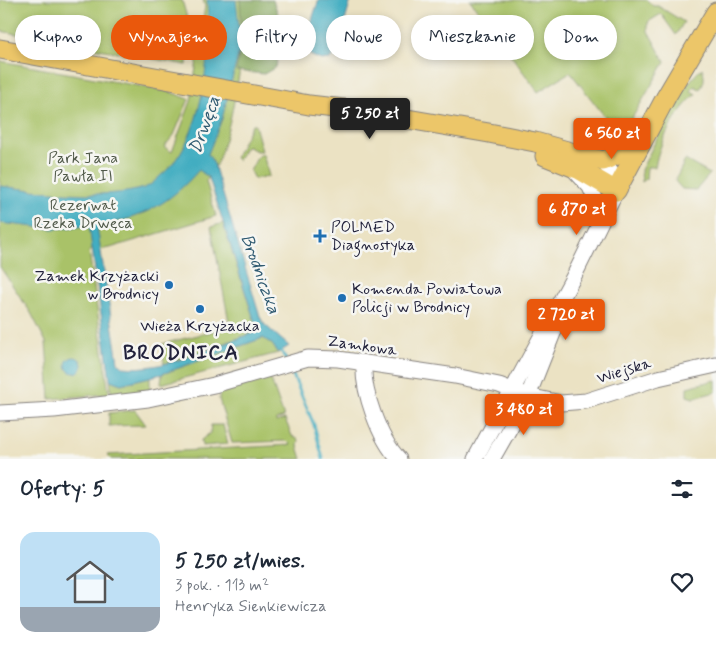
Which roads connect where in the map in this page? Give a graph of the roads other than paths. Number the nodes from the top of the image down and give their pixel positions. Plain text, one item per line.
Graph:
1 (716, 12) edge
2 (0, 49) edge
3 (506, 142) junction
4 (640, 145) junction
5 (603, 161) junction
6 (561, 162) junction
7 (616, 191) junction
8 (603, 217) junction
9 (575, 274) junction
10 (364, 363) junction
11 (716, 365) edge
12 (512, 390) junction
13 (528, 396) junction
14 (0, 414) edge
15 (399, 459) edge
16 (475, 459) edge
17 (492, 459) edge

1 - 4 main road
2 - 3 main road
3 - 5 main road
3 - 6 main road
4 - 5 main road
4 - 7 main road
5 - 7 street
6 - 7 main road
6 - 8 street
7 - 8 street
8 - 9 street
9 - 12 street
9 - 13 street
10 - 12 street, Zamkowa
10 - 14 street, Zamkowa
10 - 15 street
11 - 13 street, Wiejska
12 - 13 street, Wiejska
12 - 16 street
13 - 17 street

